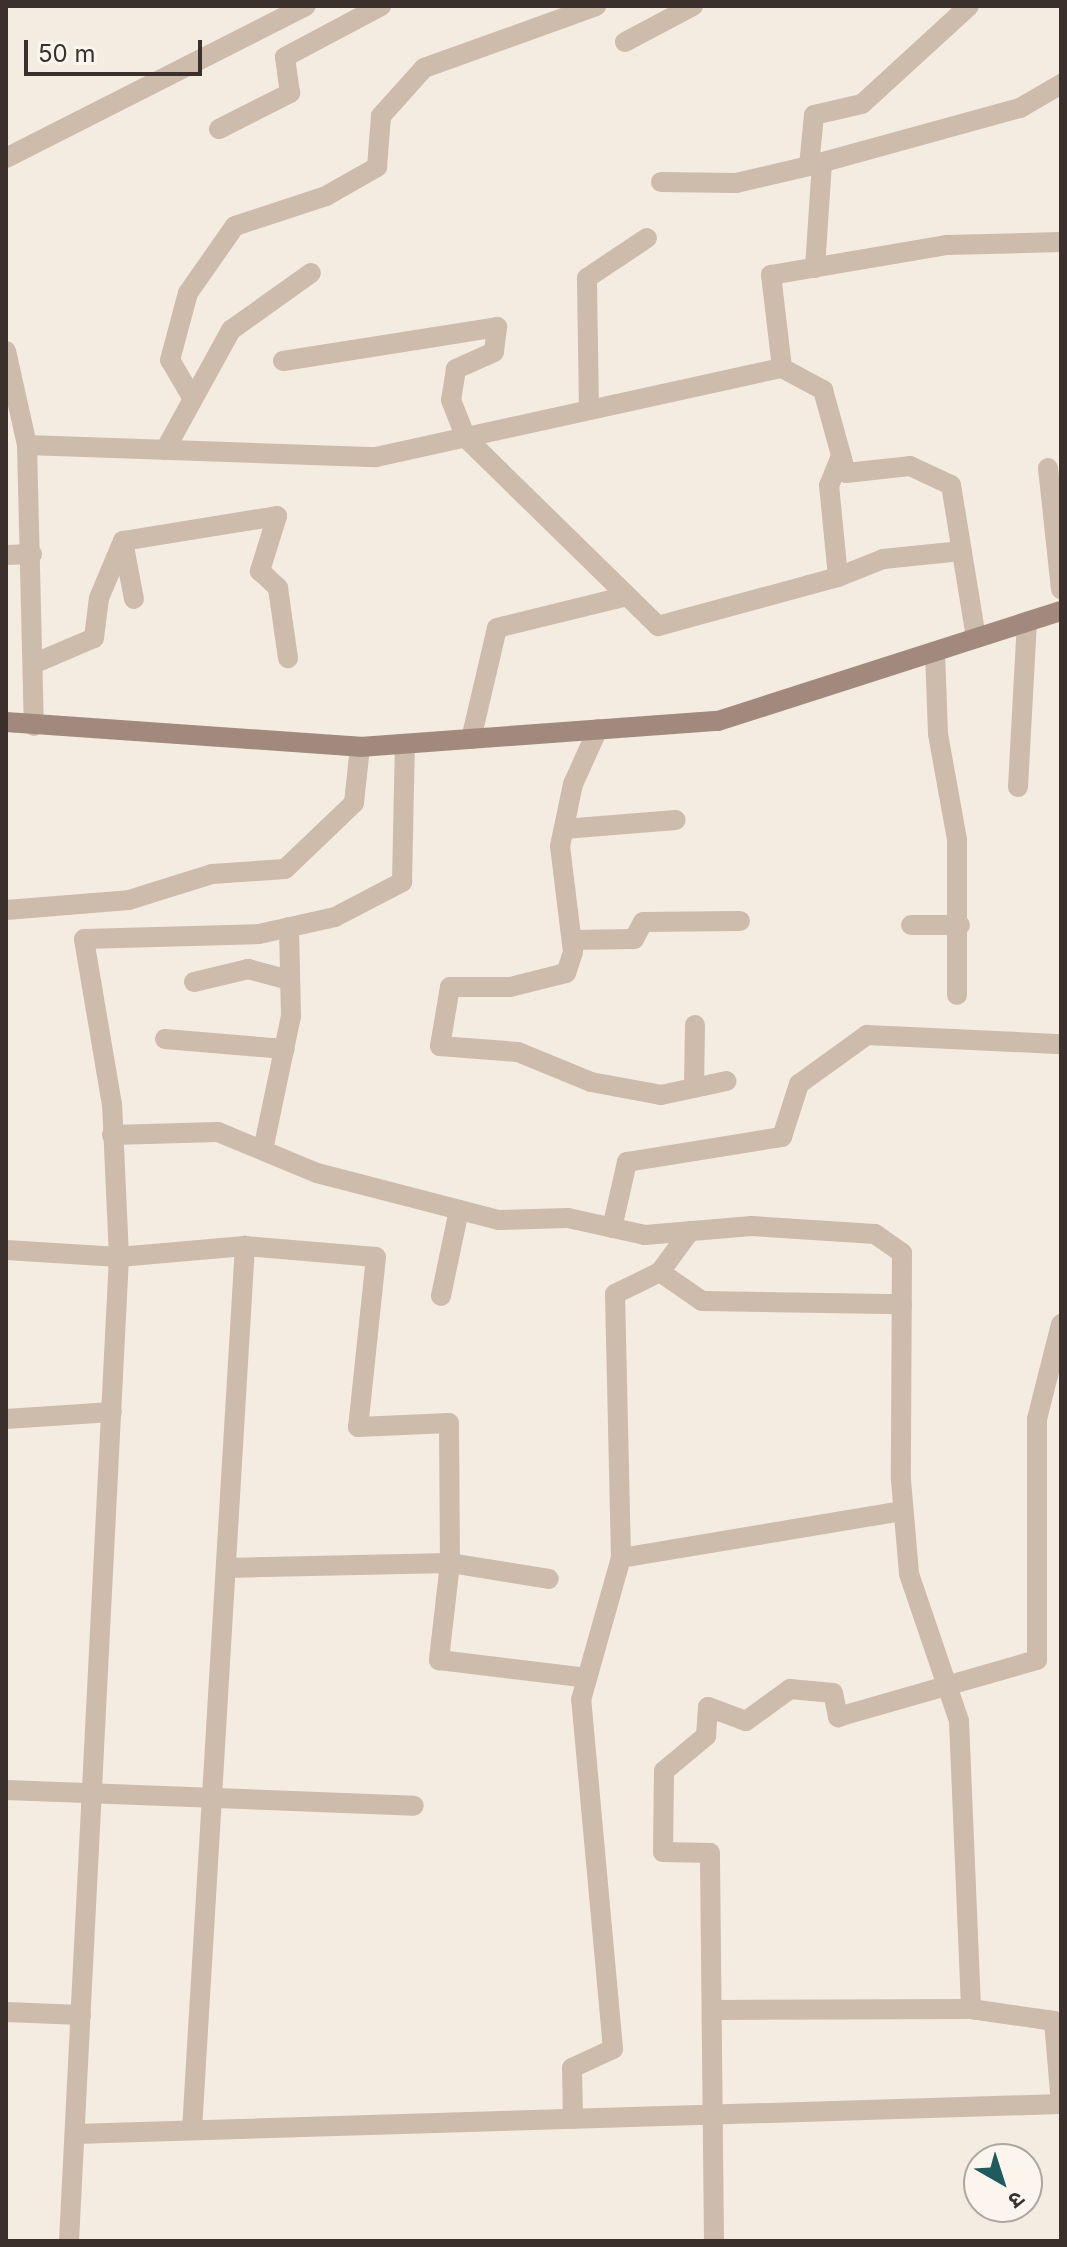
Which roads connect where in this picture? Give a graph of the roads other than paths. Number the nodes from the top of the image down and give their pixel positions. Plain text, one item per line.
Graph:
1 (306, 6) edge
2 (381, 6) edge
3 (596, 6) edge
4 (969, 6) edge
5 (682, 8) edge
6 (625, 42) dead end
7 (1061, 84) edge
8 (219, 129) dead end
9 (6, 158) edge
10 (815, 165) junction
11 (661, 182) dead end
12 (647, 238) dead end
13 (1061, 242) edge
14 (815, 268) junction
15 (311, 273) dead end
16 (6, 351) edge
17 (283, 361) dead end
18 (782, 368) junction
19 (193, 399) junction
20 (589, 410) junction
21 (466, 438) junction
22 (27, 445) junction
23 (165, 450) junction
24 (841, 456) junction
25 (1048, 468) dead end
26 (123, 541) junction
27 (962, 551) junction
28 (32, 554) junction
29 (6, 555) edge
30 (838, 577) junction
31 (1061, 589) edge
32 (627, 596) junction
33 (134, 599) dead end
34 (1061, 611) edge
35 (1027, 622) junction
36 (976, 638) junction
37 (935, 652) junction
38 (288, 658) dead end
39 (33, 664) junction
40 (6, 722) edge
41 (34, 726) junction
42 (598, 729) junction
43 (471, 739) junction
44 (405, 744) junction
45 (360, 747) junction
46 (1018, 787) dead end
47 (676, 820) dead end
48 (564, 829) junction
49 (6, 910) edge
50 (740, 921) dead end
51 (911, 925) dead end
52 (960, 925) junction
53 (289, 927) junction
54 (572, 940) junction
55 (289, 980) junction
56 (194, 982) dead end
57 (957, 995) dead end
58 (695, 1025) dead end
59 (165, 1039) dead end
60 (1061, 1044) edge
61 (285, 1049) junction
62 (727, 1081) dead end
63 (694, 1088) junction
64 (112, 1135) junction
65 (263, 1150) junction
66 (459, 1210) junction
67 (612, 1228) junction
68 (690, 1231) junction
69 (245, 1246) junction
70 (6, 1250) edge
71 (119, 1257) junction
72 (660, 1272) junction
73 (441, 1296) dead end
74 (902, 1304) junction
75 (1061, 1324) edge
76 (112, 1412) junction
77 (6, 1419) edge
78 (903, 1511) junction
79 (621, 1558) junction
80 (450, 1563) junction
81 (226, 1568) junction
82 (549, 1579) dead end
83 (587, 1678) junction
84 (948, 1685) junction
85 (6, 1790) edge
86 (92, 1795) junction
87 (212, 1799) junction
88 (414, 1806) dead end
89 (971, 2009) junction
90 (714, 2010) junction
91 (6, 2012) edge
92 (81, 2015) junction
93 (1061, 2104) edge
94 (716, 2115) junction
95 (573, 2119) junction
96 (192, 2130) junction
97 (75, 2134) junction
98 (69, 2241) edge
99 (714, 2241) edge

1 - 9 street
2 - 8 street
3 - 19 street
4 - 10 street
5 - 6 street
7 - 10 street
10 - 11 street
10 - 14 street
12 - 20 street
13 - 14 street
14 - 18 street
15 - 19 street
16 - 22 street
17 - 21 street
18 - 20 street
18 - 24 street
19 - 23 street
20 - 21 street
21 - 23 street
21 - 32 street
22 - 23 street
22 - 28 street
24 - 27 street
24 - 30 street
25 - 31 street
26 - 33 street
26 - 38 street
26 - 39 street
27 - 30 street
27 - 36 street
28 - 29 street
28 - 39 street
30 - 32 street
32 - 43 street
34 - 35 street
35 - 36 street
35 - 46 street
36 - 37 street
37 - 42 street
37 - 52 street
39 - 41 street
40 - 41 street
41 - 45 street
42 - 43 street
42 - 48 street
43 - 44 street
44 - 45 street
44 - 53 street
45 - 49 street
47 - 48 street
48 - 54 street
50 - 54 street
51 - 52 street
52 - 57 street
53 - 55 street
53 - 64 street
54 - 63 street
55 - 56 street
55 - 61 street
58 - 63 street
59 - 61 street
60 - 67 street
61 - 65 street
62 - 63 street
64 - 65 street
64 - 71 street
65 - 66 street
66 - 67 street
66 - 73 street
67 - 68 street
68 - 72 street
68 - 74 street
69 - 71 street
69 - 80 street
69 - 81 street
70 - 71 street
71 - 76 street
72 - 74 street
72 - 79 street
74 - 78 street
75 - 84 street
76 - 77 street
76 - 86 street
78 - 79 street
78 - 84 street
79 - 83 street
80 - 81 street
80 - 82 street
80 - 83 street
81 - 87 street
83 - 95 street
84 - 89 street
84 - 90 street
85 - 86 street
86 - 87 street
86 - 92 street
87 - 88 street
87 - 96 street
89 - 90 street
89 - 93 street
90 - 94 street
91 - 92 street
92 - 97 street
93 - 94 street
94 - 95 street
94 - 99 street
95 - 96 street
96 - 97 street
97 - 98 street

